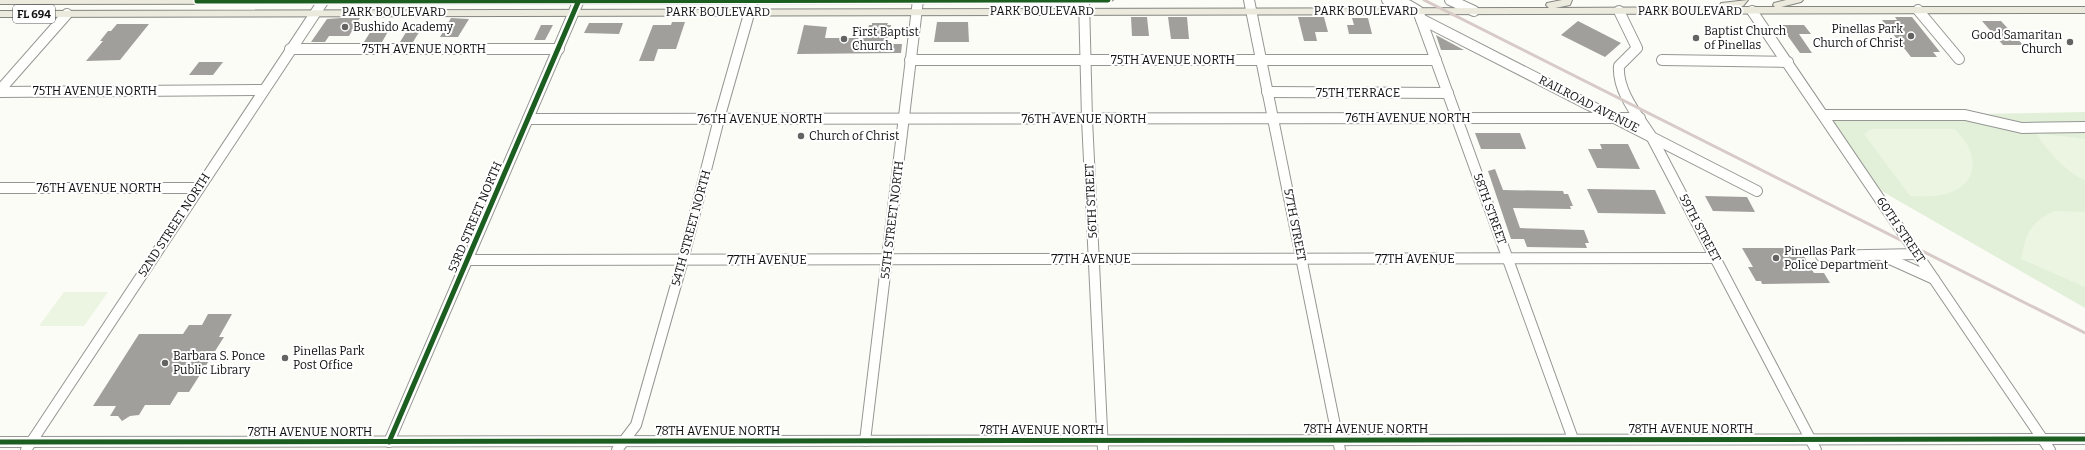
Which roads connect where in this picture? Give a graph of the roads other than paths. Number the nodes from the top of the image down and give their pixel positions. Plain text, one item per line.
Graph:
1 (79, 0) edge
2 (579, 0) edge
3 (753, 0) edge
4 (918, 0) edge
5 (1084, 0) edge
6 (1108, 0) edge
7 (1249, 0) edge
8 (1387, 0) edge
9 (1450, 0) edge
10 (1567, 0) edge
11 (1655, 0) edge
12 (1743, 0) edge
13 (1798, 0) edge
14 (1907, 0) edge
15 (1959, 0) edge
16 (2072, 0) edge
17 (0, 1) edge
18 (59, 1) junction
19 (159, 1) edge
20 (324, 1) edge
21 (1864, 10) junction
22 (1918, 10) junction
23 (2032, 10) junction
24 (2085, 10) edge
25 (1085, 11) junction
26 (1251, 11) junction
27 (1474, 11) junction
28 (1525, 11) junction
29 (1619, 11) junction
30 (1700, 11) junction
31 (1752, 11) junction
32 (317, 12) junction
33 (574, 12) junction
34 (750, 12) junction
35 (916, 12) junction
36 (0, 14) edge
37 (67, 14) junction
38 (1420, 15) junction
39 (290, 49) junction
40 (559, 49) junction
41 (1959, 59) dead end
42 (910, 60) junction
43 (1086, 60) junction
44 (1261, 60) junction
45 (1436, 60) junction
46 (1662, 60) dead end
47 (1788, 62) junction
48 (263, 90) junction
49 (0, 91) edge
50 (1268, 92) junction
51 (1448, 93) junction
52 (1824, 115) junction
53 (1273, 118) junction
54 (1457, 118) junction
55 (1616, 118) junction
56 (1640, 118) junction
57 (719, 119) junction
58 (904, 119) junction
59 (1087, 119) junction
60 (528, 120) junction
61 (2085, 127) edge
62 (1651, 136) junction
63 (0, 188) edge
64 (199, 188) junction
65 (1757, 191) dead end
66 (1879, 254) junction
67 (1917, 254) junction
68 (1821, 256) dead end
69 (1508, 258) junction
70 (1715, 258) junction
71 (1094, 259) junction
72 (1301, 259) junction
73 (467, 260) junction
74 (683, 260) junction
75 (887, 260) junction
76 (1935, 280) junction
77 (1573, 439) junction
78 (2043, 439) junction
79 (2085, 439) edge
80 (865, 441) junction
81 (0, 442) edge
82 (389, 442) junction
83 (751, 445) edge
84 (937, 445) edge
85 (1103, 445) edge
86 (1338, 445) edge
87 (1813, 445) edge
88 (28, 446) edge
89 (170, 446) edge
90 (312, 446) edge
91 (480, 446) edge
92 (620, 446) edge
93 (2050, 450) edge

1 - 18 main road, PARK BOULEVARD / FL 694
1 - 19 main road, PARK BOULEVARD / FL 694
2 - 3 main road, PARK BOULEVARD / FL 694
2 - 20 main road, PARK BOULEVARD / FL 694
2 - 33 street, 53RD STREET NORTH
3 - 4 main road, PARK BOULEVARD / FL 694
3 - 34 street, 54TH STREET NORTH
4 - 5 main road, PARK BOULEVARD / FL 694
4 - 35 street, 55TH STREET NORTH
5 - 6 main road, PARK BOULEVARD / FL 694
5 - 25 street, 56TH STREET
7 - 26 street, 57TH STREET
8 - 38 street
9 - 27 street
10 - 28 main road
11 - 29 main road
12 - 30 main road
13 - 31 main road
14 - 21 main road
15 - 22 main road
16 - 23 main road
17 - 18 main road, PARK BOULEVARD / FL 694
18 - 37 main road
19 - 20 main road, PARK BOULEVARD / FL 694
19 - 37 main road
20 - 32 street, 52ND STREET NORTH
21 - 22 main road, PARK BOULEVARD / FL 694
21 - 31 main road, PARK BOULEVARD / FL 694
22 - 23 main road, PARK BOULEVARD / FL 694
22 - 41 street
23 - 24 main road, PARK BOULEVARD / FL 694
25 - 26 main road, PARK BOULEVARD / FL 694
25 - 35 main road, PARK BOULEVARD / FL 694
25 - 43 street, 56TH STREET
26 - 38 main road, PARK BOULEVARD / FL 694
26 - 44 street, 57TH STREET
27 - 28 main road, PARK BOULEVARD / FL 694
27 - 38 main road, PARK BOULEVARD / FL 694
28 - 29 main road, PARK BOULEVARD / FL 694
29 - 30 main road, PARK BOULEVARD / FL 694
29 - 56 street, 59TH STREET
30 - 31 main road, PARK BOULEVARD / FL 694
31 - 47 street, 60TH STREET
32 - 33 main road, PARK BOULEVARD / FL 694
32 - 37 main road, PARK BOULEVARD / FL 694
32 - 39 street, 52ND STREET NORTH
33 - 34 main road, PARK BOULEVARD / FL 694
33 - 40 street, 53RD STREET NORTH
34 - 35 main road, PARK BOULEVARD / FL 694
34 - 57 street, 54TH STREET NORTH
35 - 42 street, 55TH STREET NORTH
36 - 37 main road, PARK BOULEVARD / FL 694
37 - 49 street
38 - 45 street, 58TH STREET
38 - 55 street, RAILROAD AVENUE
39 - 40 street, 75TH AVENUE NORTH
39 - 48 street, 52ND STREET NORTH
40 - 60 street, 53RD STREET NORTH
42 - 43 street, 75TH AVENUE NORTH
42 - 58 street, 55TH STREET NORTH
43 - 44 street, 75TH AVENUE NORTH
43 - 59 street, 56TH STREET
44 - 45 street, 75TH AVENUE NORTH
44 - 50 street, 57TH STREET
45 - 51 street, 58TH STREET
46 - 47 street
47 - 52 street, 60TH STREET
48 - 49 street, 75TH AVENUE NORTH
48 - 64 street, 52ND STREET NORTH
50 - 51 street, 75TH TERRACE
50 - 53 street, 57TH STREET
51 - 54 street, 58TH STREET
52 - 61 street
52 - 67 street, 60TH STREET
53 - 54 street, 76TH AVENUE NORTH
53 - 59 street, 76TH AVENUE NORTH
53 - 72 street, 57TH STREET
54 - 55 street, 76TH AVENUE NORTH
54 - 69 street, 58TH STREET
55 - 56 street, 76TH AVENUE NORTH
55 - 62 street, RAILROAD AVENUE
56 - 62 street, 59TH STREET
57 - 58 street, 76TH AVENUE NORTH
57 - 60 street, 76TH AVENUE NORTH
57 - 74 street, 54TH STREET NORTH
58 - 59 street, 76TH AVENUE NORTH
58 - 75 street, 55TH STREET NORTH
59 - 71 street, 56TH STREET
60 - 73 street, 53RD STREET NORTH
62 - 65 street, RAILROAD AVENUE
62 - 70 street, 59TH STREET
63 - 64 street, 76TH AVENUE NORTH
64 - 88 street, 52ND STREET NORTH
66 - 67 street
66 - 68 street
66 - 76 street
67 - 76 street, 60TH STREET
69 - 70 street, 77TH AVENUE
69 - 72 street, 77TH AVENUE
69 - 77 street, 58TH STREET
70 - 87 street, 59TH STREET
71 - 72 street, 77TH AVENUE
71 - 75 street, 77TH AVENUE
71 - 85 street, 56TH STREET
72 - 86 street, 57TH STREET
73 - 74 street, 77TH AVENUE
73 - 82 street, 53RD STREET NORTH
74 - 75 street, 77TH AVENUE
74 - 92 street, 54TH STREET NORTH
75 - 80 street, 55TH STREET NORTH
76 - 78 street, 60TH STREET
77 - 86 street, 78TH AVENUE NORTH
77 - 87 street, 78TH AVENUE NORTH
78 - 79 street, 78TH AVENUE NORTH
78 - 87 street, 78TH AVENUE NORTH
78 - 93 street, 60TH STREET
80 - 83 street, 78TH AVENUE NORTH
80 - 84 street, 78TH AVENUE NORTH
81 - 88 street, 78TH AVENUE NORTH
82 - 90 street, 78TH AVENUE NORTH
82 - 91 street, 78TH AVENUE NORTH
83 - 92 street, 78TH AVENUE NORTH
84 - 85 street, 78TH AVENUE NORTH
85 - 86 street, 78TH AVENUE NORTH
88 - 89 street, 78TH AVENUE NORTH
89 - 90 street, 78TH AVENUE NORTH
91 - 92 street, 78TH AVENUE NORTH

